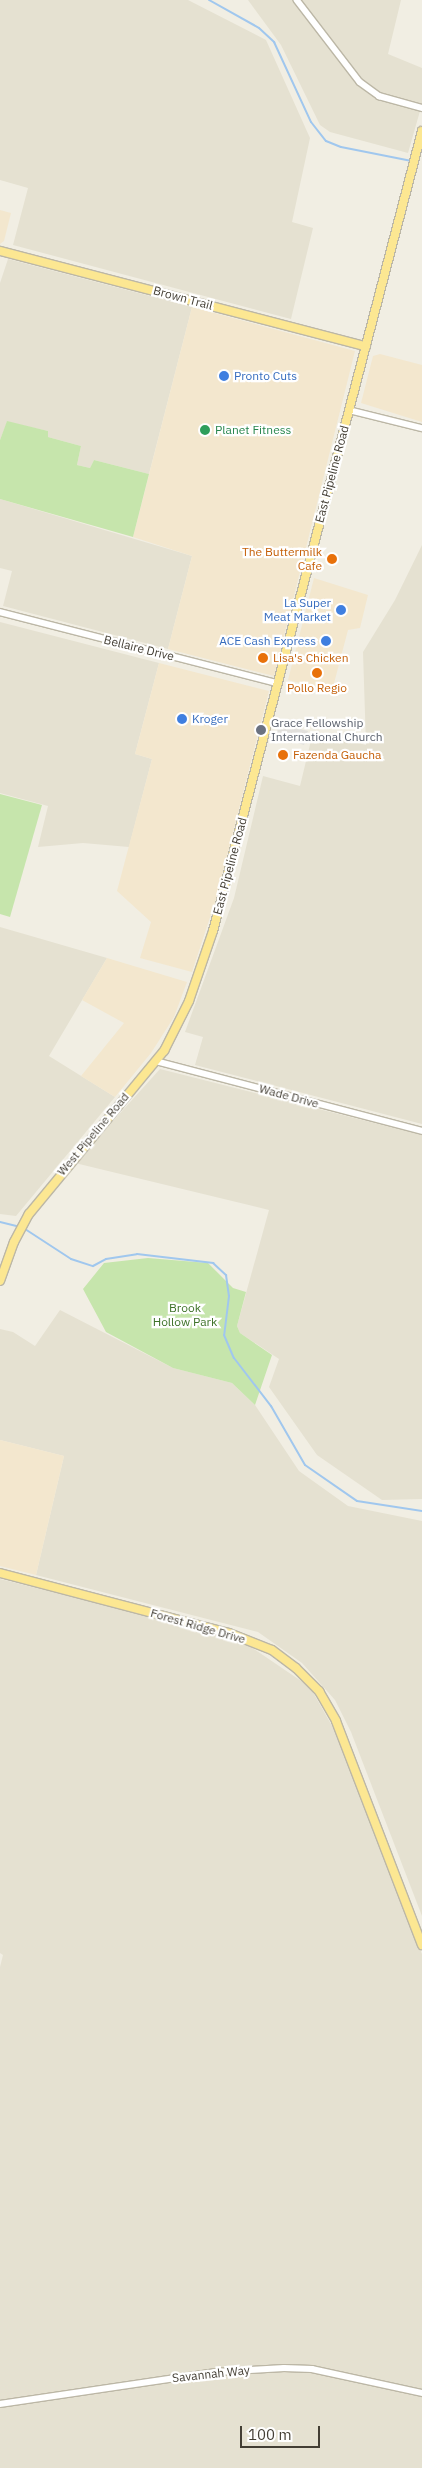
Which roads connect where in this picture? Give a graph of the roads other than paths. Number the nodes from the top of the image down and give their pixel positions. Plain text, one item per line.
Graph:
1 (297, 0) edge
2 (419, 108) edge
3 (422, 112) edge
4 (422, 131) edge
5 (0, 251) edge
6 (366, 346) junction
7 (349, 410) junction
8 (422, 428) edge
9 (0, 612) edge
10 (277, 683) junction
11 (193, 990) joint
12 (156, 1061) junction
13 (422, 1131) edge
14 (0, 1281) edge
15 (0, 1573) edge
16 (422, 1945) edge
17 (422, 2393) edge
18 (0, 2404) edge

1 - 2 street
2 - 3 street
4 - 6 main road, East Pipeline Road
5 - 6 main road, Brown Trail
6 - 7 main road, East Pipeline Road
7 - 8 street
7 - 10 main road, East Pipeline Road
9 - 10 street, Bellaire Drive
10 - 11 main road, East Pipeline Road
11 - 12 main road, West Pipeline Road
12 - 13 street, Wade Drive
12 - 14 main road, West Pipeline Road
15 - 16 main road, Forest Ridge Drive
17 - 18 street, Savannah Way

